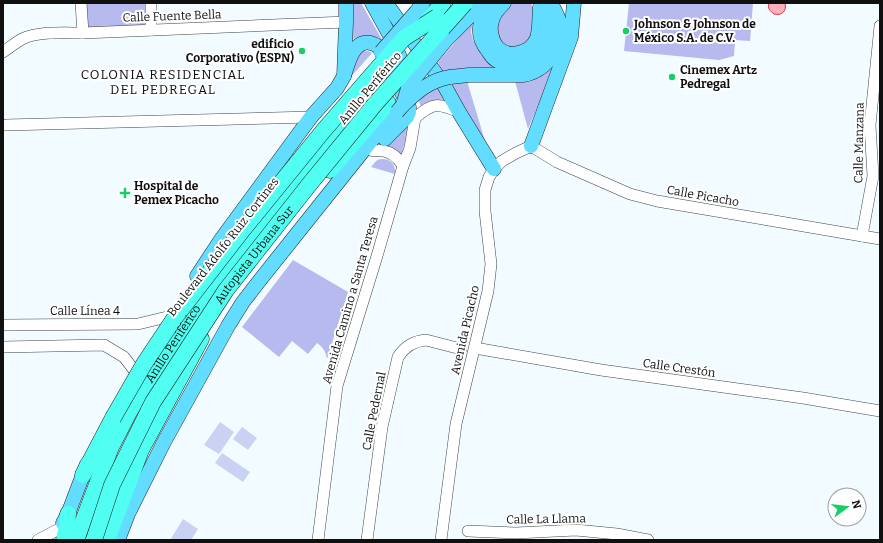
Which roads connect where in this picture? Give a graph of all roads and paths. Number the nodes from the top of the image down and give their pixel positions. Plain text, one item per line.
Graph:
1 (81, 3) edge
2 (151, 3) edge
3 (346, 3) edge
4 (365, 3) edge
5 (372, 3) edge
6 (386, 3) edge
7 (451, 3) edge
8 (465, 3) edge
9 (472, 3) edge
10 (483, 3) edge
11 (490, 3) edge
12 (504, 3) edge
13 (541, 3) edge
14 (551, 3) edge
15 (560, 3) edge
16 (574, 3) edge
17 (429, 12) edge
18 (346, 22) junction
19 (383, 23) junction
20 (880, 26) edge
21 (151, 30) junction
22 (83, 34) junction
23 (571, 37) junction
24 (443, 40) junction
25 (3, 52) edge
26 (344, 76) junction
27 (396, 107) junction
28 (459, 112) junction
29 (311, 117) junction
30 (415, 118) junction
31 (875, 124) edge
32 (6, 125) dead end
33 (876, 140) edge
34 (531, 146) junction
35 (373, 151) junction
36 (403, 166) junction
37 (494, 169) junction
38 (862, 236) junction
39 (880, 239) edge
40 (197, 276) junction
41 (167, 317) junction
42 (3, 325) edge
43 (3, 347) edge
44 (475, 348) junction
45 (461, 349) dead end
46 (211, 358) junction
47 (134, 370) junction
48 (880, 411) edge
49 (83, 475) junction
50 (63, 530) edge
51 (468, 531) dead end
52 (38, 540) edge
53 (76, 540) edge
54 (84, 540) edge
55 (94, 540) edge
56 (107, 540) edge
57 (118, 540) edge
58 (318, 540) edge
59 (368, 540) edge
60 (442, 540) edge
61 (648, 540) edge

1 - 22 street
2 - 21 street
3 - 18 main road
4 - 19 main road
5 - 19 main road
6 - 28 main road
7 - 17 highway, Autopista Urbana Sur
8 - 55 highway, Autopista Urbana Sur, bridge
9 - 24 highway, Anillo Periférico
10 - 24 main road
11 - 13 main road
12 - 13 main road
14 - 27 main road, bridge
15 - 23 main road
16 - 23 main road
17 - 40 main road, Boulevard Adolfo Ruiz Cortines, bridge
17 - 49 highway, bridge
17 - 53 highway, Anillo Periférico, bridge
17 - 54 highway, Autopista Urbana Sur
18 - 21 street, Calle Fuente Bella
18 - 26 main road
19 - 30 main road
20 - 31 street, Calle Manzana
21 - 22 street, Calle Fuente Bella
22 - 25 street, Calle Fuente Bella
23 - 34 main road
24 - 27 highway, Anillo Periférico
26 - 29 main road
26 - 35 main road
27 - 46 main road
27 - 56 highway, Anillo Periférico
28 - 30 street
28 - 37 main road
29 - 32 street
29 - 40 main road
30 - 36 street, Avenida Camino a Santa Teresa
31 - 33 street, Calle Manzana
33 - 38 street, Calle Manzana
34 - 37 street, Avenida Picacho
34 - 38 street, Calle Picacho
35 - 36 street
35 - 46 main road
36 - 58 street, Avenida Camino a Santa Teresa
37 - 44 street, Avenida Picacho
38 - 39 street, Calle Picacho
40 - 41 main road, Boulevard Adolfo Ruiz Cortines
41 - 42 street, Calle Línea 4
41 - 47 main road, Boulevard Adolfo Ruiz Cortines
43 - 47 street
44 - 48 street, Calle Crestón
44 - 60 street, Avenida Picacho
45 - 59 street, Calle Pedernal
46 - 57 main road
47 - 49 main road, Boulevard Adolfo Ruiz Cortines
49 - 50 main road, Boulevard Adolfo Ruiz Cortines
50 - 52 street
51 - 61 street, Calle La Llama

